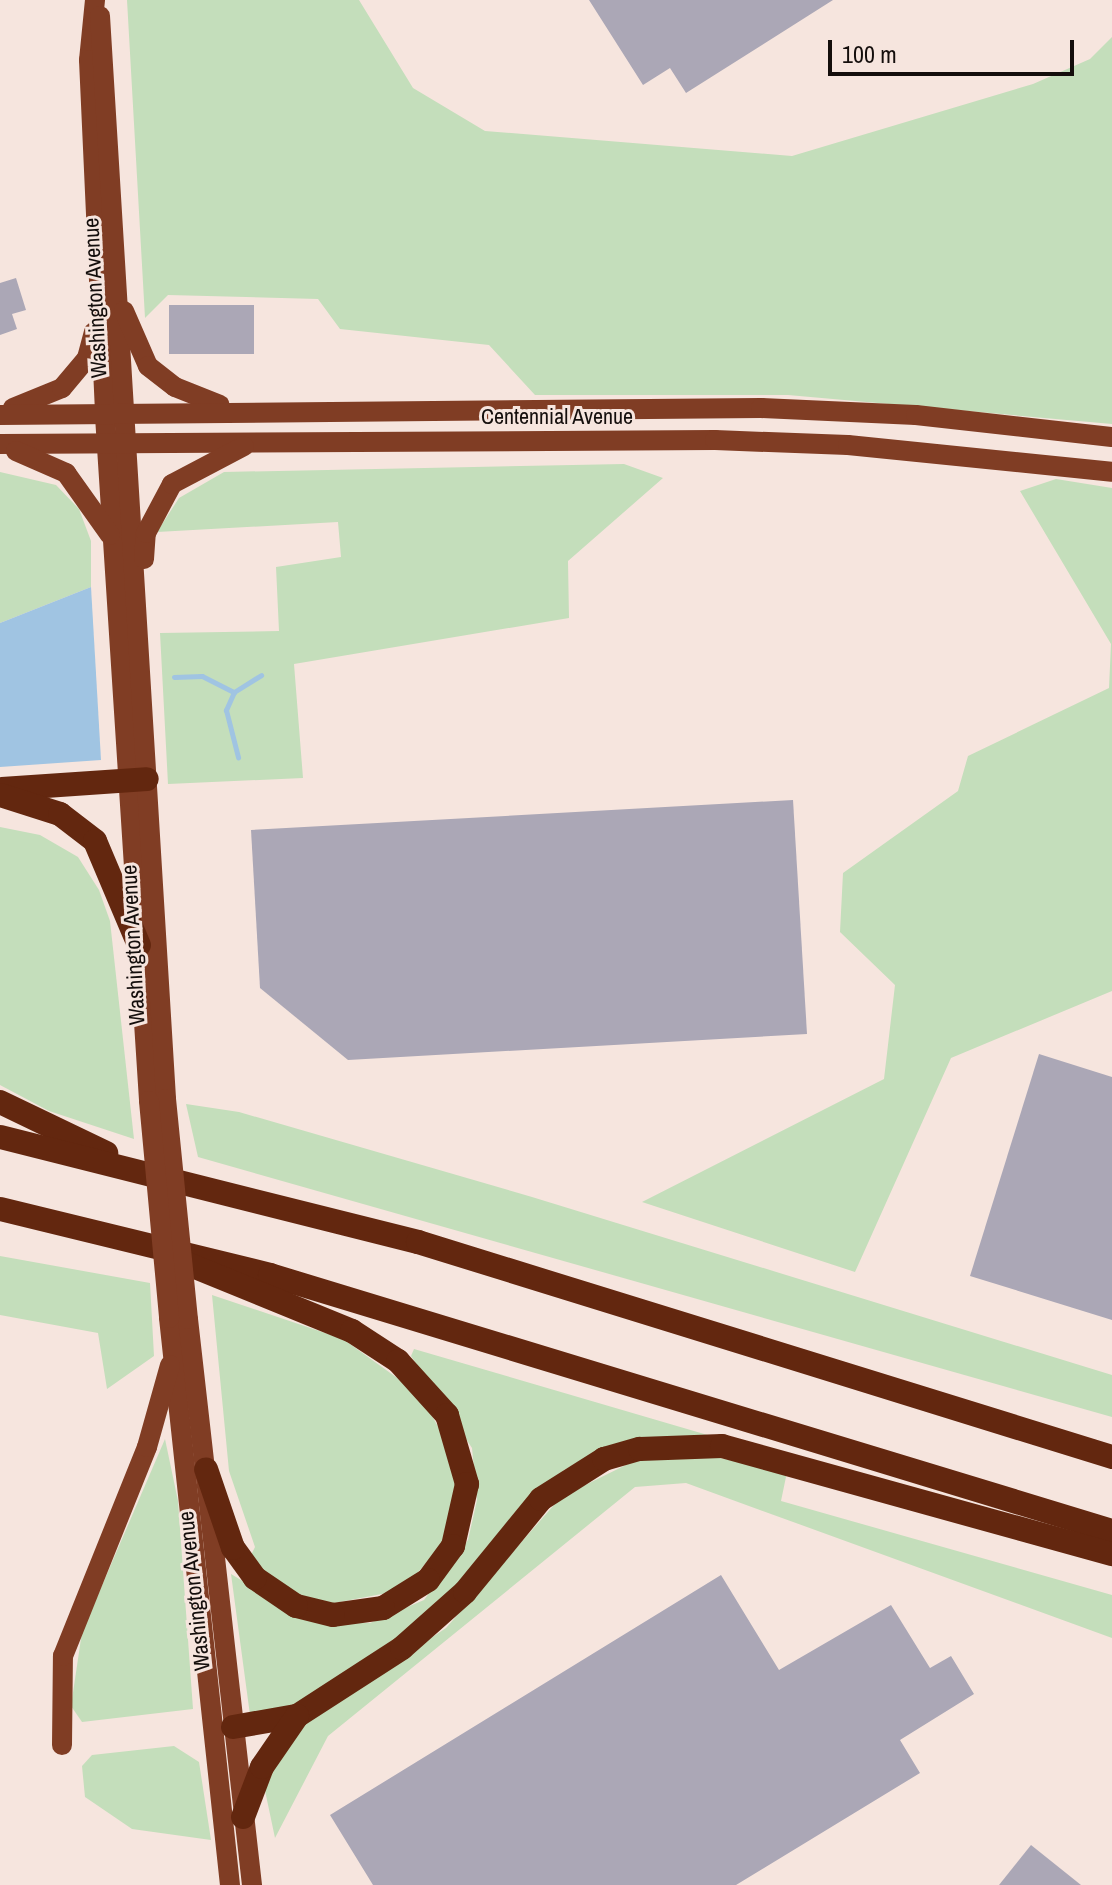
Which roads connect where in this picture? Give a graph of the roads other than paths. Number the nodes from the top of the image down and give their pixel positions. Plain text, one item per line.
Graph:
1 (96, 0) edge
2 (119, 299) junction
3 (100, 313) junction
4 (272, 412) junction
5 (0, 413) edge
6 (114, 415) junction
7 (1112, 437) edge
8 (252, 443) junction
9 (116, 444) junction
10 (0, 446) edge
11 (1112, 472) edge
12 (113, 541) junction
13 (140, 643) junction
14 (138, 780) junction
15 (0, 793) edge
16 (139, 945) junction
17 (158, 1100) junction
18 (0, 1102) edge
19 (0, 1137) edge
20 (127, 1165) junction
21 (0, 1209) edge
22 (148, 1244) junction
23 (178, 1318) junction
24 (174, 1349) junction
25 (1112, 1457) edge
26 (206, 1469) junction
27 (1112, 1531) edge
28 (1112, 1554) edge
29 (297, 1716) junction
30 (233, 1727) junction
31 (62, 1745) dead end
32 (243, 1817) junction
33 (230, 1885) edge
34 (252, 1885) edge

1 - 2 main road, Washington Avenue
1 - 3 main road, Washington Avenue
2 - 4 main road
2 - 6 main road, Washington Avenue
3 - 5 main road
3 - 6 main road, Washington Avenue
4 - 6 main road, Centennial Avenue
4 - 7 main road, Centennial Avenue
5 - 6 main road, Centennial Avenue
6 - 9 main road, Washington Avenue
8 - 9 main road, Centennial Avenue
8 - 11 main road, Centennial Avenue
8 - 13 main road
9 - 10 main road, Centennial Avenue
9 - 12 main road, Washington Avenue
9 - 13 main road, Washington Avenue
10 - 12 main road
12 - 14 main road, Washington Avenue
13 - 14 main road, Washington Avenue
14 - 15 highway
14 - 16 main road, Washington Avenue
14 - 17 main road, Washington Avenue
15 - 16 highway
16 - 17 main road, Washington Avenue
17 - 23 main road, Washington Avenue, bridge
18 - 20 highway
19 - 20 highway
20 - 25 highway
21 - 22 highway
22 - 26 highway
22 - 27 highway
23 - 24 main road, Washington Avenue
23 - 26 main road, Washington Avenue
24 - 31 main road
24 - 33 main road, Washington Avenue
26 - 30 main road, Washington Avenue
28 - 29 highway
29 - 30 highway
29 - 32 highway
30 - 32 main road, Washington Avenue
32 - 34 main road, Washington Avenue

